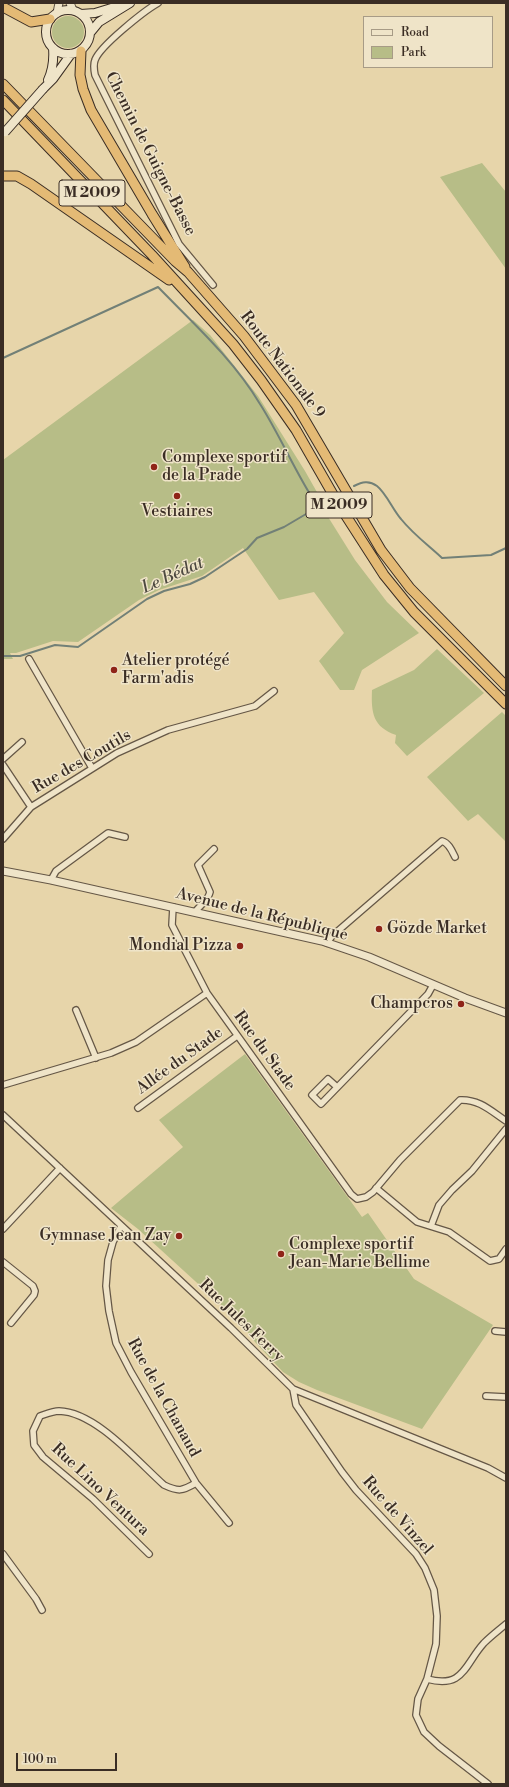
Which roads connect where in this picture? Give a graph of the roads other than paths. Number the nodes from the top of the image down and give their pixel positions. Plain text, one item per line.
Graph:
1 (59, 3) edge
2 (129, 3) edge
3 (158, 3) edge
4 (3, 7) edge
5 (71, 7) edge
6 (57, 13) junction
7 (81, 14) junction
8 (50, 19) junction
9 (90, 33) junction
10 (53, 48) junction
11 (80, 50) junction
12 (71, 54) junction
13 (4, 85) edge
14 (43, 89) junction
15 (3, 100) edge
16 (4, 134) edge
17 (3, 176) edge
18 (188, 272) junction
19 (213, 286) dead end
20 (180, 287) junction
21 (29, 659) dead end
22 (506, 686) edge
23 (274, 692) dead end
24 (506, 704) edge
25 (22, 742) dead end
26 (3, 760) edge
27 (3, 765) edge
28 (92, 768) junction
29 (31, 807) junction
30 (125, 837) dead end
31 (3, 839) edge
32 (214, 850) dead end
33 (455, 857) dead end
34 (3, 871) edge
35 (51, 880) junction
36 (174, 907) junction
37 (195, 912) junction
38 (327, 943) junction
39 (433, 985) junction
40 (206, 993) junction
41 (76, 1010) dead end
42 (506, 1013) edge
43 (237, 1036) junction
44 (96, 1058) junction
45 (3, 1084) edge
46 (337, 1087) junction
47 (138, 1108) dead end
48 (3, 1115) edge
49 (506, 1121) edge
50 (506, 1130) edge
51 (60, 1168) junction
52 (376, 1188) junction
53 (120, 1226) junction
54 (431, 1226) junction
55 (3, 1229) edge
56 (506, 1250) edge
57 (3, 1262) edge
58 (11, 1323) dead end
59 (495, 1331) dead end
60 (506, 1332) edge
61 (293, 1389) junction
62 (486, 1396) dead end
63 (506, 1397) edge
64 (505, 1476) edge
65 (196, 1483) junction
66 (229, 1523) dead end
67 (3, 1554) edge
68 (149, 1554) dead end
69 (42, 1610) dead end
70 (506, 1624) edge
71 (427, 1679) junction
72 (488, 1784) edge

1 - 6 street
2 - 7 main road
2 - 9 main road
3 - 19 street, Chemin de Guigne-Basse
4 - 8 highway
5 - 6 main road
5 - 7 main road
6 - 8 main road
7 - 9 main road
8 - 10 main road
9 - 11 main road
10 - 12 main road
10 - 14 main road
11 - 12 main road
11 - 18 highway
12 - 14 main road
13 - 18 highway, Route Nationale 9 / M 2009
14 - 16 main road, bridge
15 - 20 highway, Route Nationale 9 / M 2009
17 - 20 highway
18 - 22 highway, Route Nationale 9 / M 2009
20 - 24 highway, Route Nationale 9 / M 2009
21 - 28 street
23 - 28 street, Rue des Coutils
25 - 26 street
27 - 29 street
28 - 29 street, Rue des Coutils
29 - 31 street, Rue des Coutils
30 - 35 street
32 - 37 street
33 - 38 street
34 - 35 street, Avenue de la République
35 - 36 street, Avenue de la République
36 - 37 street, Avenue de la République
36 - 40 street, Rue du Stade
37 - 38 street, Avenue de la République
38 - 39 street, Avenue de la République
39 - 42 street, Avenue de la République
39 - 46 street
40 - 43 street, Rue du Stade
40 - 44 street
41 - 44 street
43 - 47 street, Allée du Stade
43 - 52 street, Rue du Stade
44 - 45 street
46 - 46 street
48 - 51 street, Rue Jules Ferry
49 - 52 street
50 - 54 street
51 - 53 street, Rue Jules Ferry
51 - 55 street
52 - 54 street
53 - 61 street, Rue Jules Ferry
53 - 65 street, Rue de la Chanaud
54 - 56 street
57 - 58 street
59 - 60 street
61 - 64 street, Rue Jules Ferry
61 - 71 street, Rue de Vinzel
62 - 63 street
65 - 66 street, Rue de la Chanaud
65 - 68 street, Rue Lino Ventura
67 - 69 street
70 - 71 street
71 - 72 street, Rue de Vinzel

